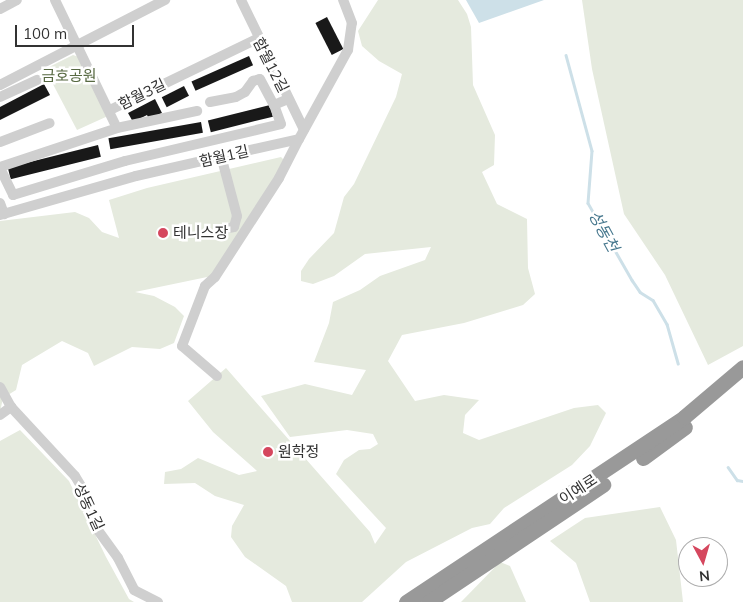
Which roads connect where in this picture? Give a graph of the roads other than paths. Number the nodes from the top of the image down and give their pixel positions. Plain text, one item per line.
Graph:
1 (17, 0) edge
2 (55, 0) edge
3 (165, 0) edge
4 (241, 0) edge
5 (343, 0) edge
6 (0, 8) edge
7 (257, 39) junction
8 (79, 45) junction
9 (37, 80) dead end
10 (0, 85) edge
11 (0, 97) edge
12 (288, 99) junction
13 (210, 102) dead end
14 (274, 105) junction
15 (110, 110) junction
16 (197, 111) dead end
17 (50, 123) dead end
18 (118, 128) junction
19 (301, 134) junction
20 (0, 142) edge
21 (222, 156) junction
22 (0, 167) edge
23 (0, 203) edge
24 (2, 214) edge
25 (219, 230) dead end
26 (743, 367) edge
27 (217, 376) dead end
28 (743, 380) edge
29 (0, 387) edge
30 (11, 407) junction
31 (0, 415) edge
32 (158, 602) edge
33 (406, 602) edge
34 (428, 602) edge

1 - 6 street
2 - 8 street, 함월3길
3 - 8 street
4 - 7 street, 함월12길
5 - 19 street
7 - 12 street, 함월12길
7 - 15 street, 함월3길
8 - 10 street
8 - 15 street, 함월3길
9 - 11 street
12 - 14 street
12 - 19 street, 함월12길
13 - 14 street
14 - 22 street
15 - 18 street
16 - 18 street
17 - 20 street
18 - 22 street
19 - 21 street, 함월1길
19 - 27 street
21 - 24 street, 함월1길
21 - 25 street
23 - 24 street
26 - 33 highway, 이예로
28 - 34 highway, 이예로
29 - 30 street, 성동1길
30 - 31 street
30 - 32 street, 성동1길

